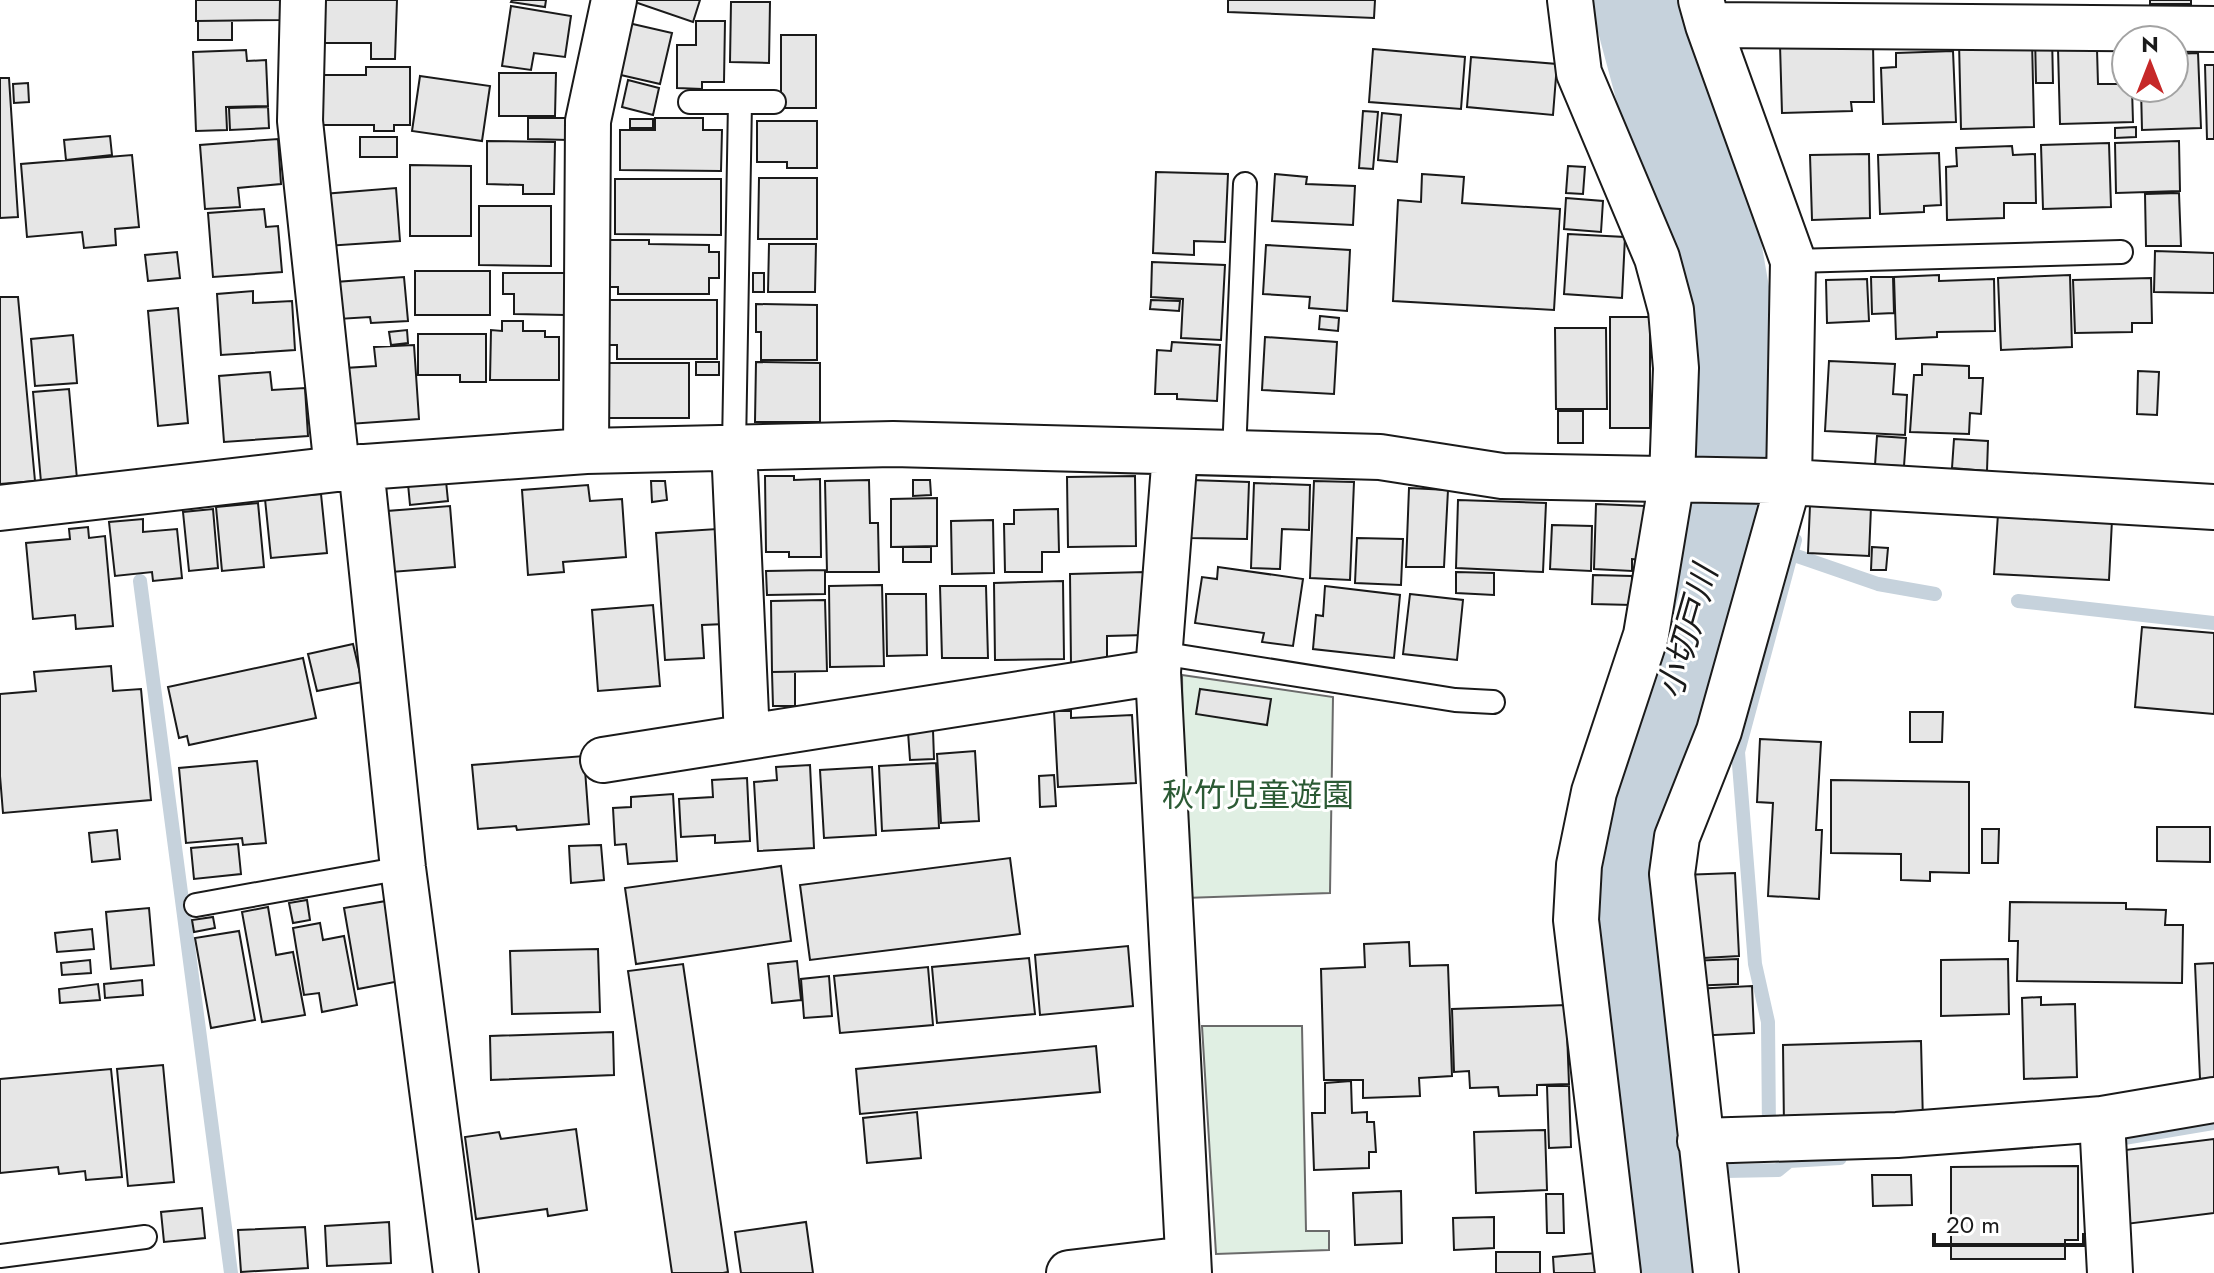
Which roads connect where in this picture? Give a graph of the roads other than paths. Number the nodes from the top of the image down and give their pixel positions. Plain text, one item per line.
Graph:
1 (303, 0) edge
2 (614, 0) edge
3 (1570, 0) edge
4 (1704, 13) edge
5 (2039, 13) edge
6 (2214, 29) edge
7 (690, 102) dead end
8 (740, 102) junction
9 (774, 102) dead end
10 (1245, 184) dead end
11 (2121, 252) dead end
12 (1793, 261) junction
13 (734, 447) junction
14 (586, 451) junction
15 (1175, 453) junction
16 (1234, 454) junction
17 (349, 468) junction
18 (1676, 479) junction
19 (1780, 481) junction
20 (2214, 507) edge
21 (0, 508) edge
22 (1159, 662) junction
23 (1493, 702) dead end
24 (747, 737) junction
25 (603, 760) dead end
26 (403, 868) junction
27 (196, 905) dead end
28 (2214, 1100) edge
29 (2102, 1119) junction
30 (1700, 1141) junction
31 (145, 1237) dead end
32 (0, 1256) edge
33 (1188, 1266) edge
34 (456, 1273) edge
35 (1069, 1273) edge
36 (1618, 1273) edge
37 (1716, 1273) edge
38 (2110, 1273) edge

1 - 17 street
2 - 14 street
3 - 18 street
4 - 5 street
4 - 12 street
5 - 6 street
7 - 8 lane
8 - 9 lane
8 - 13 lane
10 - 16 lane
11 - 12 lane
12 - 19 street
13 - 14 street
13 - 15 street
13 - 24 street
14 - 17 street
15 - 16 street
15 - 22 street
16 - 18 street
17 - 21 street
17 - 26 street
18 - 19 street
18 - 36 street
19 - 20 street
19 - 30 street
22 - 23 lane
22 - 24 street
22 - 33 street
24 - 25 street
26 - 27 lane
26 - 34 street
28 - 29 street
29 - 30 street
29 - 38 street
30 - 37 street
31 - 32 lane
33 - 35 street

